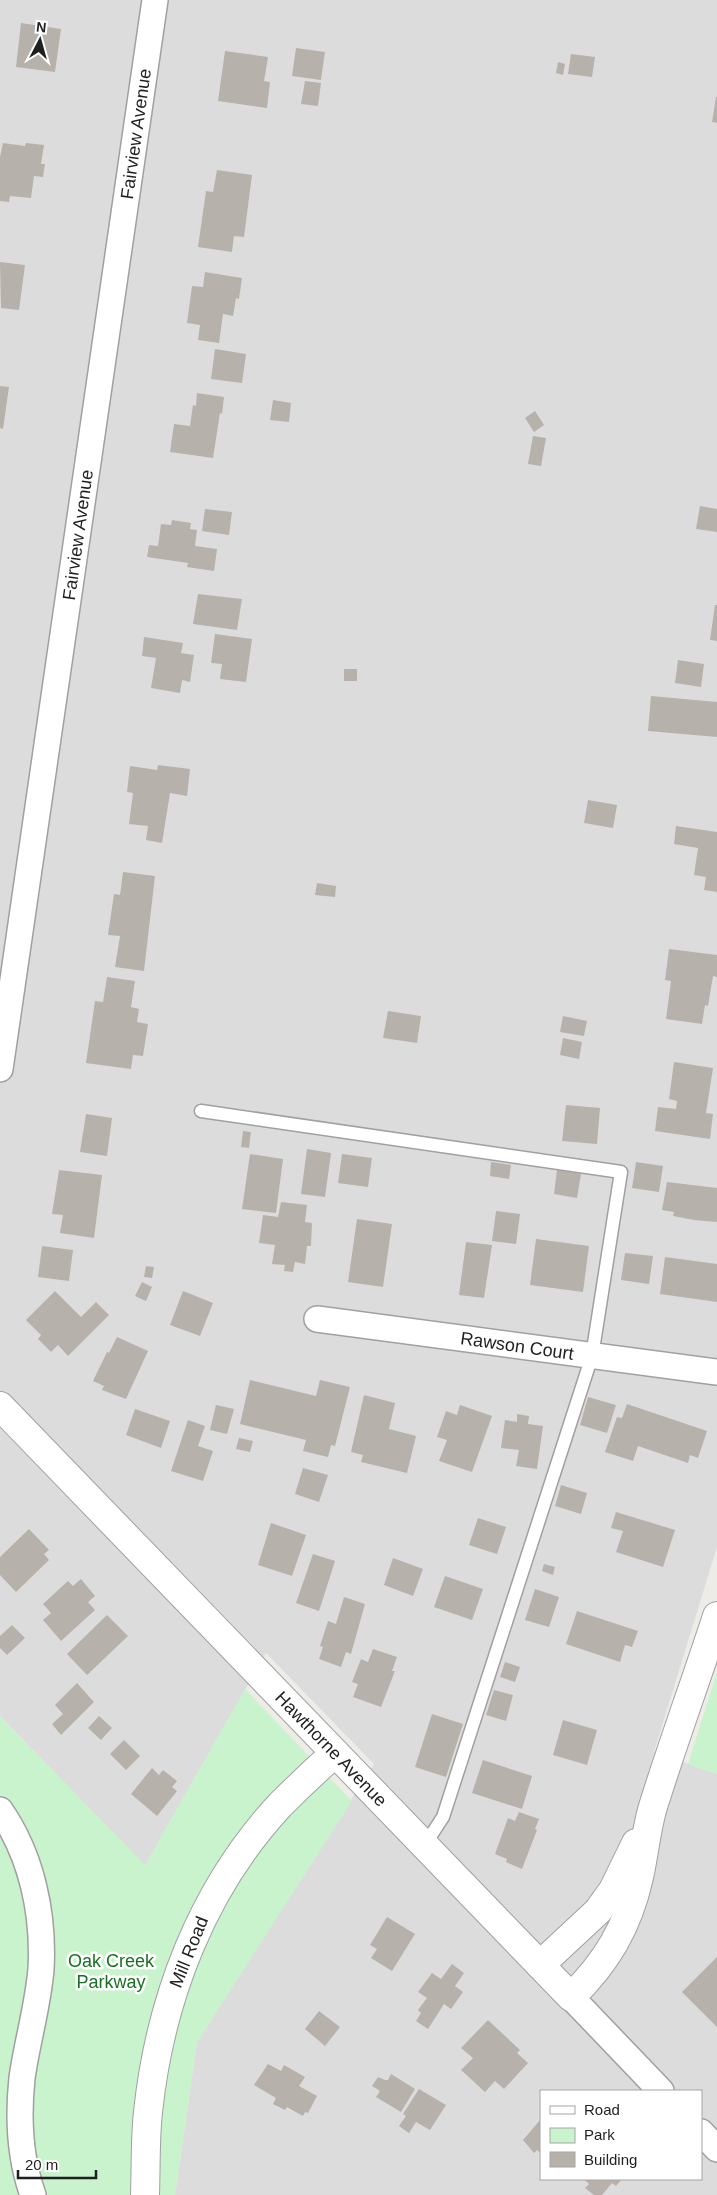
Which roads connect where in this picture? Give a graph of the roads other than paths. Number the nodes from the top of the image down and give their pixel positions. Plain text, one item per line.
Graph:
1 (155, 0) edge
2 (0, 1069) edge
3 (200, 1111) dead end
4 (316, 1319) dead end
5 (592, 1356) junction
6 (717, 1372) edge
7 (0, 1406) edge
8 (717, 1616) edge
9 (335, 1752) junction
10 (0, 1810) edge
11 (652, 1812) junction
12 (424, 1846) junction
13 (540, 1965) junction
14 (570, 1998) junction
15 (660, 2090) edge
16 (702, 2133) edge
17 (717, 2149) edge
18 (33, 2195) edge
19 (144, 2195) edge

1 - 2 street, Fairview Avenue
3 - 5 lane
4 - 5 street, Rawson Court
5 - 6 street, Rawson Court
5 - 12 lane
7 - 9 street, Hawthorne Avenue
8 - 11 street
9 - 12 street, Hawthorne Avenue
9 - 19 street, Mill Road
10 - 18 street
11 - 13 street
11 - 14 street
12 - 13 street, Hawthorne Avenue
13 - 14 street, Hawthorne Avenue
14 - 15 street, Hawthorne Avenue
16 - 17 street

